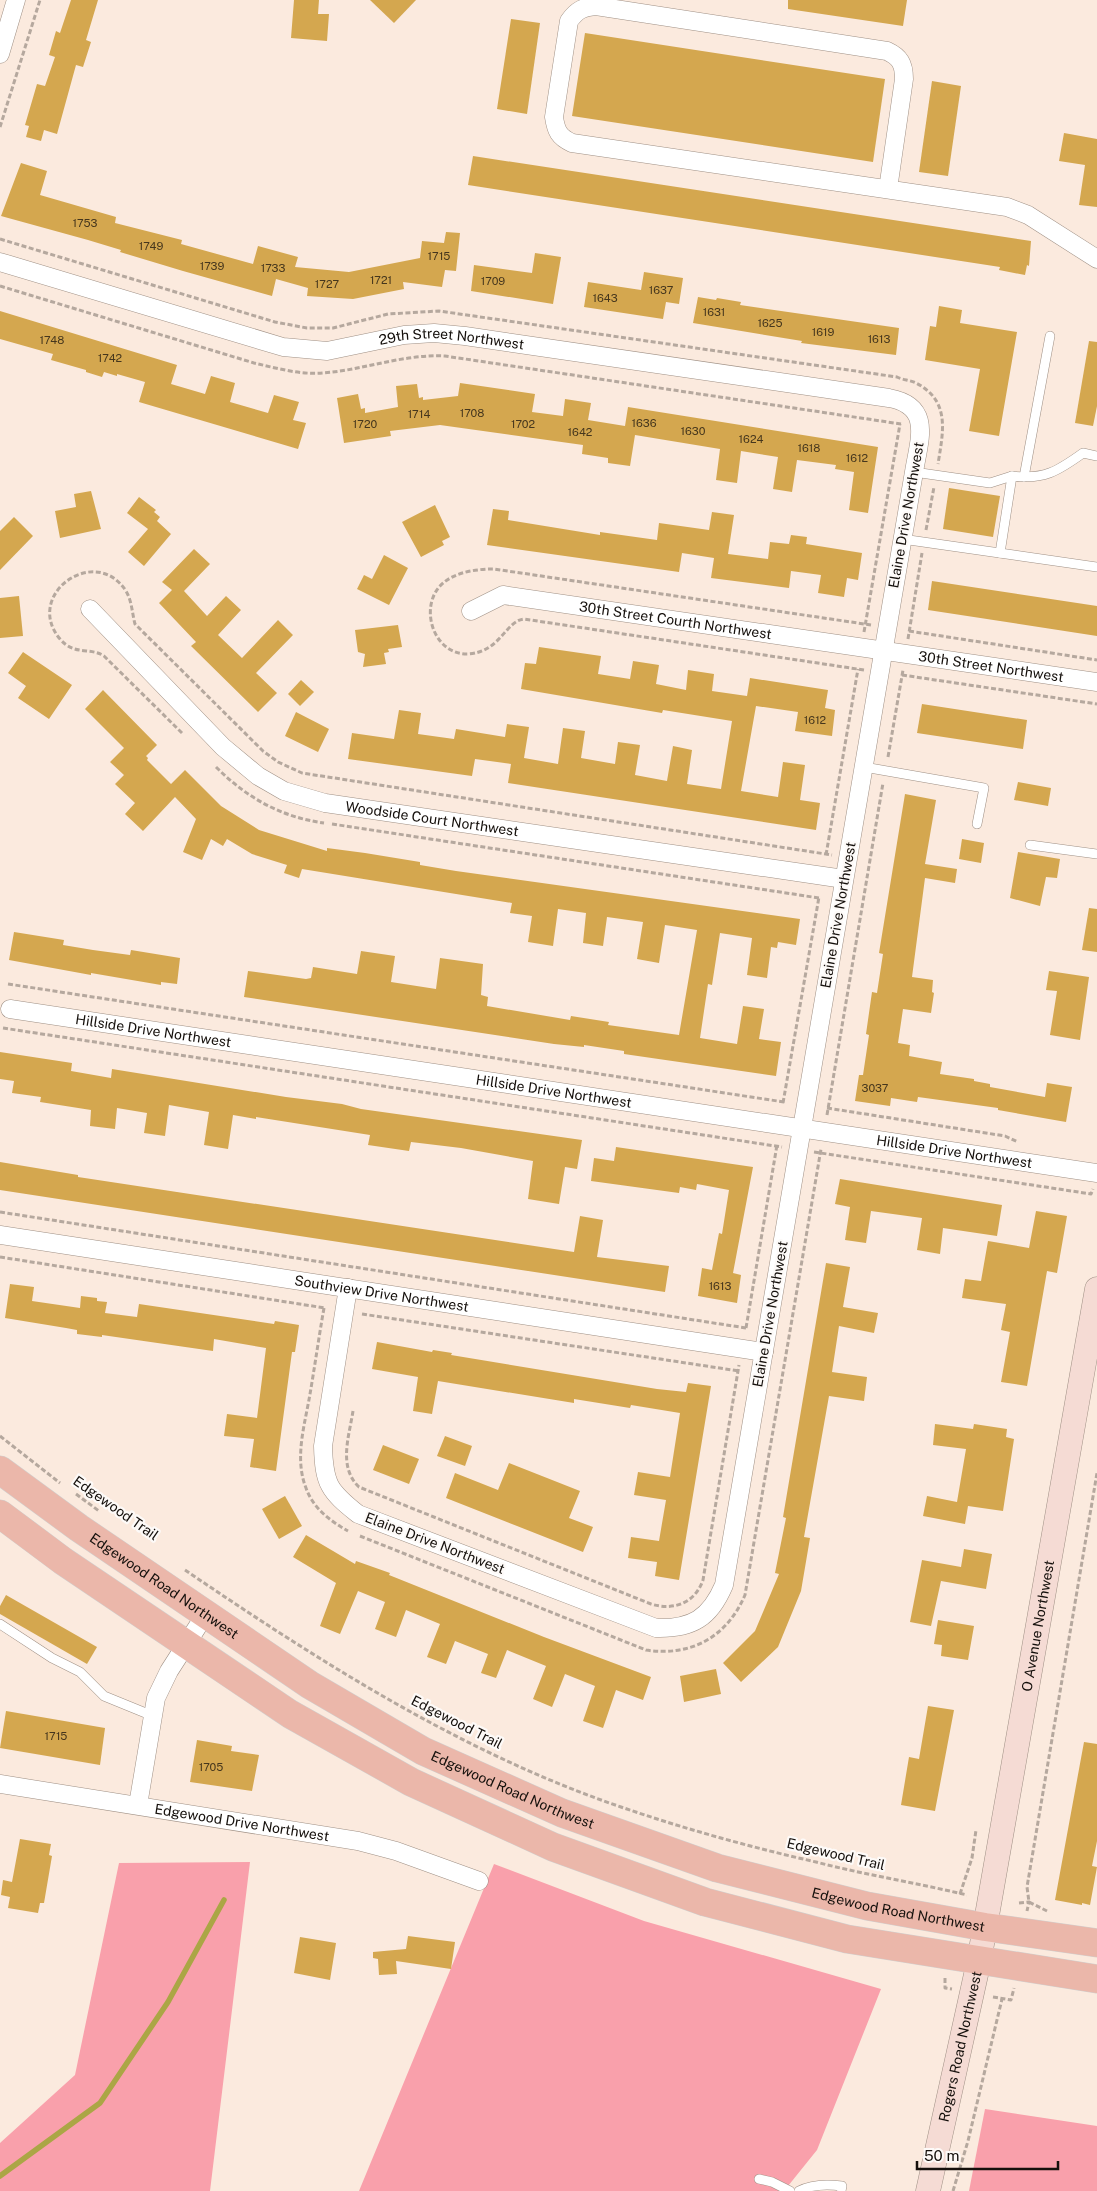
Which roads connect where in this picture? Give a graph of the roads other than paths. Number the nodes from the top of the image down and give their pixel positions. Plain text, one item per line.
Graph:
1 (16, 0) edge
2 (0, 54) edge
3 (888, 189) junction
4 (1097, 259) edge
5 (0, 262) edge
6 (1050, 336) dead end
7 (911, 406) joint
8 (1097, 456) edge
9 (914, 472) junction
10 (1012, 476) junction
11 (1024, 477) junction
12 (902, 538) junction
13 (1000, 553) junction
14 (1097, 568) edge
15 (90, 609) dead end
16 (471, 611) dead end
17 (884, 650) junction
18 (1097, 682) edge
19 (864, 767) junction
20 (978, 824) dead end
21 (1030, 845) dead end
22 (1097, 854) edge
23 (844, 879) junction
24 (10, 1009) dead end
25 (802, 1128) junction
26 (1095, 1179) edge
27 (0, 1235) edge
28 (348, 1288) junction
29 (1097, 1289) edge
30 (764, 1352) junction
31 (0, 1470) edge
32 (0, 1514) edge
33 (205, 1615) junction
34 (0, 1624) edge
35 (187, 1644) junction
36 (153, 1716) junction
37 (0, 1784) edge
38 (138, 1806) junction
39 (479, 1881) dead end
40 (985, 1927) junction
41 (1097, 1944) edge
42 (979, 1961) junction
43 (1097, 1979) edge
44 (759, 2179) dead end
45 (790, 2191) edge
46 (799, 2191) edge
47 (841, 2191) edge
48 (928, 2191) edge

1 - 2 street
3 - 3 street
3 - 4 street
5 - 7 street, 29th Street Northwest
6 - 11 lane
7 - 9 street, Elaine Drive Northwest
8 - 11 lane
9 - 10 lane
9 - 12 street, Elaine Drive Northwest
10 - 11 lane
10 - 13 lane
12 - 13 lane
12 - 17 street, Elaine Drive Northwest
13 - 14 lane
15 - 23 street, Woodside Court Northwest
16 - 17 street, 30th Street Courth Northwest
17 - 18 street, 30th Street Northwest
17 - 19 street, Elaine Drive Northwest
19 - 20 lane
19 - 23 street, Elaine Drive Northwest
21 - 22 lane
23 - 25 street, Elaine Drive Northwest
24 - 25 street, Hillside Drive Northwest
25 - 26 street, Hillside Drive Northwest
25 - 30 street, Elaine Drive Northwest
27 - 28 street, Southview Drive Northwest
28 - 30 street, Southview Drive Northwest
28 - 30 street, Elaine Drive Northwest
29 - 40 street, O Avenue Northwest
31 - 33 main road, Edgewood Road Northwest
32 - 35 main road
33 - 35 street
33 - 40 main road, Edgewood Road Northwest
34 - 36 lane
35 - 36 street
35 - 42 main road
36 - 38 street
37 - 38 street, Edgewood Drive Northwest
38 - 39 street, Edgewood Drive Northwest
40 - 41 main road, Edgewood Road Northwest
40 - 42 street, O Avenue Northwest
42 - 43 main road
42 - 48 street, Rogers Road Northwest
44 - 45 lane
46 - 47 lane

